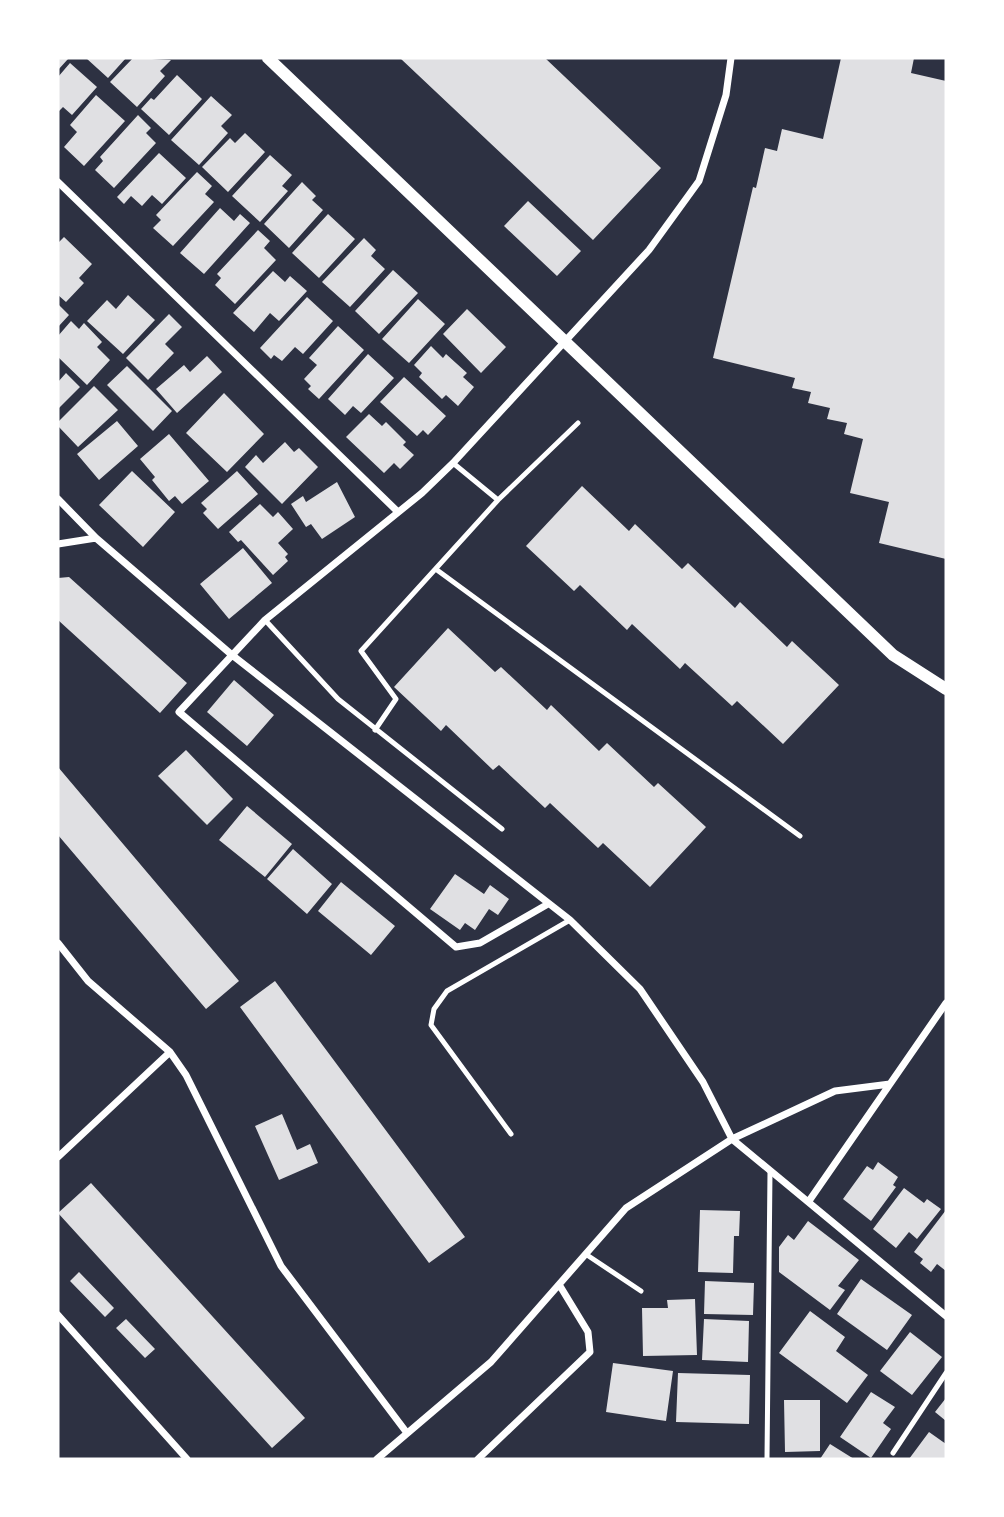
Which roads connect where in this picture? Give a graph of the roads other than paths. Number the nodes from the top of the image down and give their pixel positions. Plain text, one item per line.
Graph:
1 (268, 58) edge
2 (731, 58) edge
3 (58, 182) edge
4 (566, 340) junction
5 (578, 423) dead end
6 (453, 463) junction
7 (58, 499) edge
8 (498, 500) junction
9 (397, 510) junction
10 (96, 537) junction
11 (58, 544) edge
12 (438, 570) junction
13 (265, 620) junction
14 (232, 655) junction
15 (946, 689) edge
16 (375, 730) junction
17 (502, 828) dead end
18 (800, 836) dead end
19 (548, 904) junction
20 (570, 920) junction
21 (58, 943) edge
22 (946, 1003) edge
23 (170, 1052) junction
24 (890, 1084) junction
25 (511, 1133) dead end
26 (732, 1139) junction
27 (58, 1157) edge
28 (770, 1172) junction
29 (809, 1201) junction
30 (587, 1255) junction
31 (560, 1286) junction
32 (641, 1290) dead end
33 (58, 1315) edge
34 (946, 1316) edge
35 (946, 1373) edge
36 (407, 1433) junction
37 (893, 1453) dead end
38 (187, 1459) edge
39 (377, 1459) edge
40 (478, 1459) edge
41 (767, 1459) edge

1 - 4 street
2 - 4 street
3 - 9 street
4 - 6 street
4 - 15 street
5 - 8 lane
6 - 8 lane
6 - 9 street
7 - 10 street
8 - 12 lane
9 - 13 street
10 - 11 street
10 - 14 street
12 - 16 lane
12 - 18 lane
13 - 14 street
13 - 16 lane
14 - 19 street
14 - 19 street
16 - 17 lane
19 - 20 street
20 - 25 lane
20 - 26 street
21 - 23 street
22 - 24 street
23 - 27 street
23 - 36 street
24 - 26 street
24 - 29 street
26 - 28 street
26 - 30 street
28 - 29 street
28 - 41 lane
29 - 34 street
30 - 31 street
30 - 32 lane
31 - 36 street
31 - 40 street
33 - 38 street
35 - 37 lane
36 - 39 street

